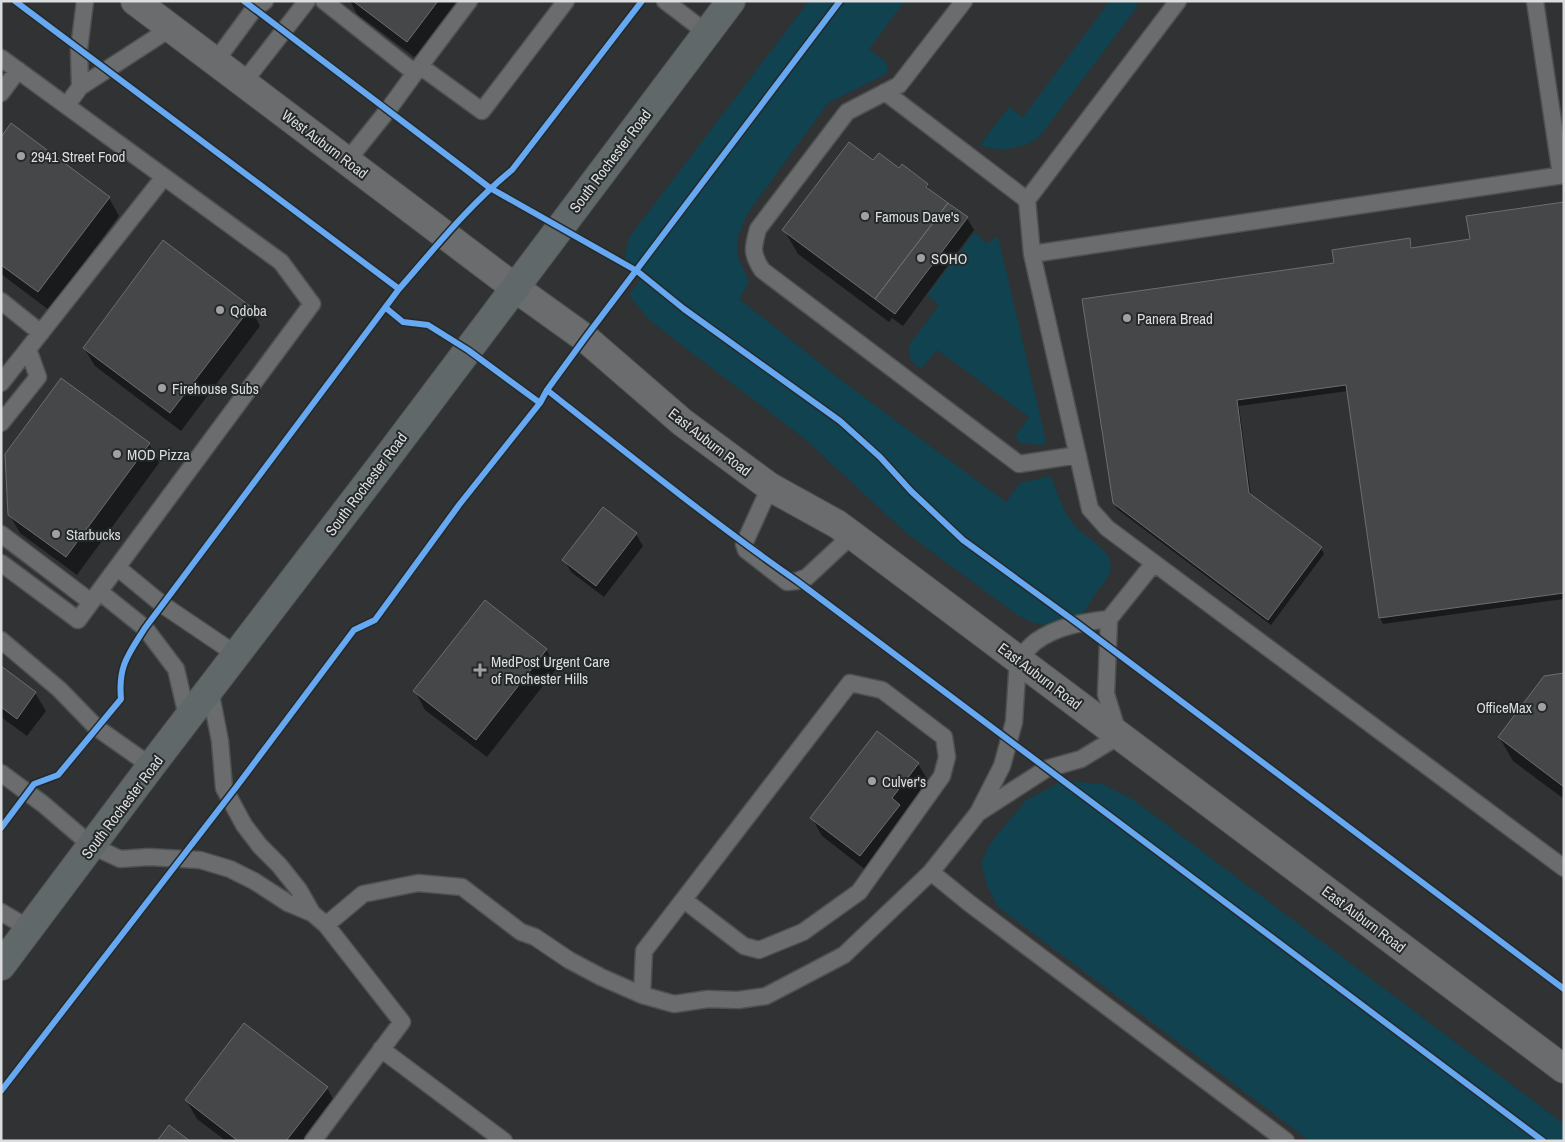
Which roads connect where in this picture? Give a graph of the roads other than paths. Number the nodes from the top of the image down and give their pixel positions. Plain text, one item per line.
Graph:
1 (85, 1) edge
2 (265, 1) edge
3 (308, 1) edge
4 (324, 1) edge
5 (469, 1) edge
6 (566, 1) edge
7 (664, 1) edge
8 (731, 1) edge
9 (964, 1) edge
10 (1535, 1) edge
11 (138, 2) edge
12 (1176, 2) edge
13 (171, 28) junction
14 (707, 33) junction
15 (1, 58) edge
16 (215, 62) junction
17 (18, 70) junction
18 (417, 70) junction
19 (243, 83) junction
20 (80, 87) junction
21 (886, 92) junction
22 (1, 93) edge
23 (67, 106) junction
24 (347, 161) junction
25 (1562, 175) edge
26 (164, 177) junction
27 (1027, 200) junction
28 (1032, 254) junction
29 (514, 287) junction
30 (1, 301) edge
31 (41, 333) junction
32 (28, 349) junction
33 (1, 383) edge
34 (1, 424) edge
35 (1078, 455) junction
36 (770, 487) junction
37 (1, 534) edge
38 (852, 535) junction
39 (1, 563) edge
40 (1154, 563) junction
41 (118, 568) junction
42 (96, 597) junction
43 (1109, 619) junction
44 (1, 640) edge
45 (237, 655) junction
46 (1018, 659) junction
47 (210, 690) junction
48 (188, 720) junction
49 (1119, 736) junction
50 (151, 766) junction
51 (1, 774) edge
52 (978, 814) junction
53 (92, 846) junction
54 (1564, 868) edge
55 (931, 872) junction
56 (684, 900) junction
57 (1, 912) edge
58 (312, 913) junction
59 (326, 925) junction
60 (30, 929) junction
61 (1, 966) edge
62 (642, 995) junction
63 (382, 1049) junction
64 (1564, 1068) edge
65 (313, 1141) edge
66 (504, 1141) edge
67 (1286, 1141) edge

1 - 20 lane
2 - 16 lane
3 - 19 lane
4 - 18 lane
5 - 18 lane
6 - 18 lane
7 - 14 lane
8 - 14 main road, South Rochester Road
9 - 21 lane
10 - 25 lane
11 - 13 main road, West Auburn Road
12 - 27 lane
13 - 16 main road, West Auburn Road
13 - 20 lane
14 - 29 main road, South Rochester Road
15 - 17 lane
16 - 19 main road, West Auburn Road
17 - 22 lane
17 - 23 lane
18 - 24 lane
19 - 24 main road, West Auburn Road
20 - 23 lane
21 - 27 lane
21 - 35 lane
23 - 26 lane
24 - 29 main road, West Auburn Road
25 - 28 lane
26 - 31 lane
26 - 41 lane
27 - 28 lane
28 - 35 lane
29 - 36 main road, East Auburn Road
29 - 45 main road, South Rochester Road
30 - 31 lane
31 - 32 lane
32 - 33 lane
32 - 34 lane
35 - 40 lane
36 - 38 main road, East Auburn Road
36 - 38 lane
37 - 42 lane
38 - 46 main road, East Auburn Road
39 - 42 lane
40 - 43 lane
40 - 54 lane
41 - 42 lane
41 - 45 lane
42 - 48 lane
43 - 46 lane
43 - 49 lane
44 - 50 lane
45 - 47 main road, South Rochester Road
46 - 49 main road, East Auburn Road
46 - 52 lane
47 - 48 main road, South Rochester Road
47 - 58 lane
48 - 50 main road, South Rochester Road
49 - 52 lane
49 - 64 main road, East Auburn Road
50 - 53 main road, South Rochester Road
51 - 53 lane
52 - 55 lane
53 - 58 lane
53 - 60 main road, South Rochester Road
55 - 62 lane
55 - 67 lane
56 - 56 lane
56 - 62 lane
57 - 60 lane
58 - 59 lane
59 - 62 lane
59 - 63 lane
60 - 61 main road, South Rochester Road
63 - 65 lane
63 - 66 lane

